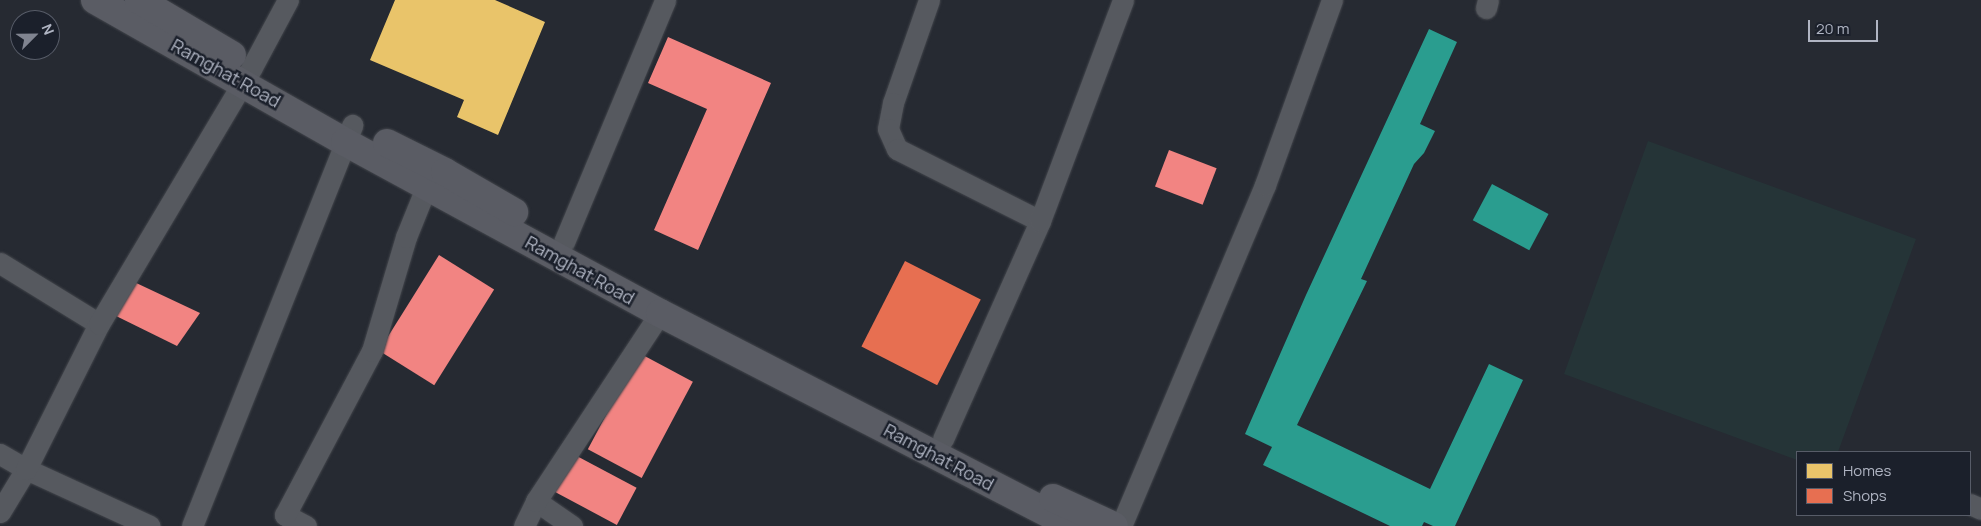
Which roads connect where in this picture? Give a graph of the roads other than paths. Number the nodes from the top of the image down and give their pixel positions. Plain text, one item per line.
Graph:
1 (95, 0) edge
2 (139, 0) edge
3 (288, 0) edge
4 (664, 0) edge
5 (929, 0) edge
6 (1122, 0) edge
7 (1332, 0) edge
8 (248, 75) junction
9 (349, 134) junction
10 (427, 185) junction
11 (1040, 221) junction
12 (564, 242) junction
13 (0, 263) edge
14 (660, 313) junction
15 (98, 324) junction
16 (943, 439) junction
17 (0, 454) edge
18 (26, 469) junction
19 (536, 501) junction
20 (0, 512) edge
21 (150, 526) edge
22 (192, 526) edge
23 (306, 526) edge
24 (524, 526) edge
25 (572, 526) edge
26 (1073, 526) edge
27 (1114, 526) edge
28 (1121, 526) edge

1 - 8 main road, Ramghat Road
2 - 8 main road, Ramghat Road
3 - 8 street
4 - 12 street
5 - 11 street
6 - 11 street
7 - 28 street
8 - 9 main road, Ramghat Road
8 - 15 street
9 - 10 main road, Ramghat Road
9 - 12 main road, Ramghat Road
9 - 22 street
10 - 14 main road, Ramghat Road
10 - 23 street
11 - 16 street
12 - 16 main road, Ramghat Road
13 - 15 street
14 - 19 street
14 - 26 main road, Ramghat Road
15 - 18 street
16 - 27 main road, Ramghat Road
17 - 18 street
18 - 20 street
18 - 21 street
19 - 24 street
19 - 25 street

